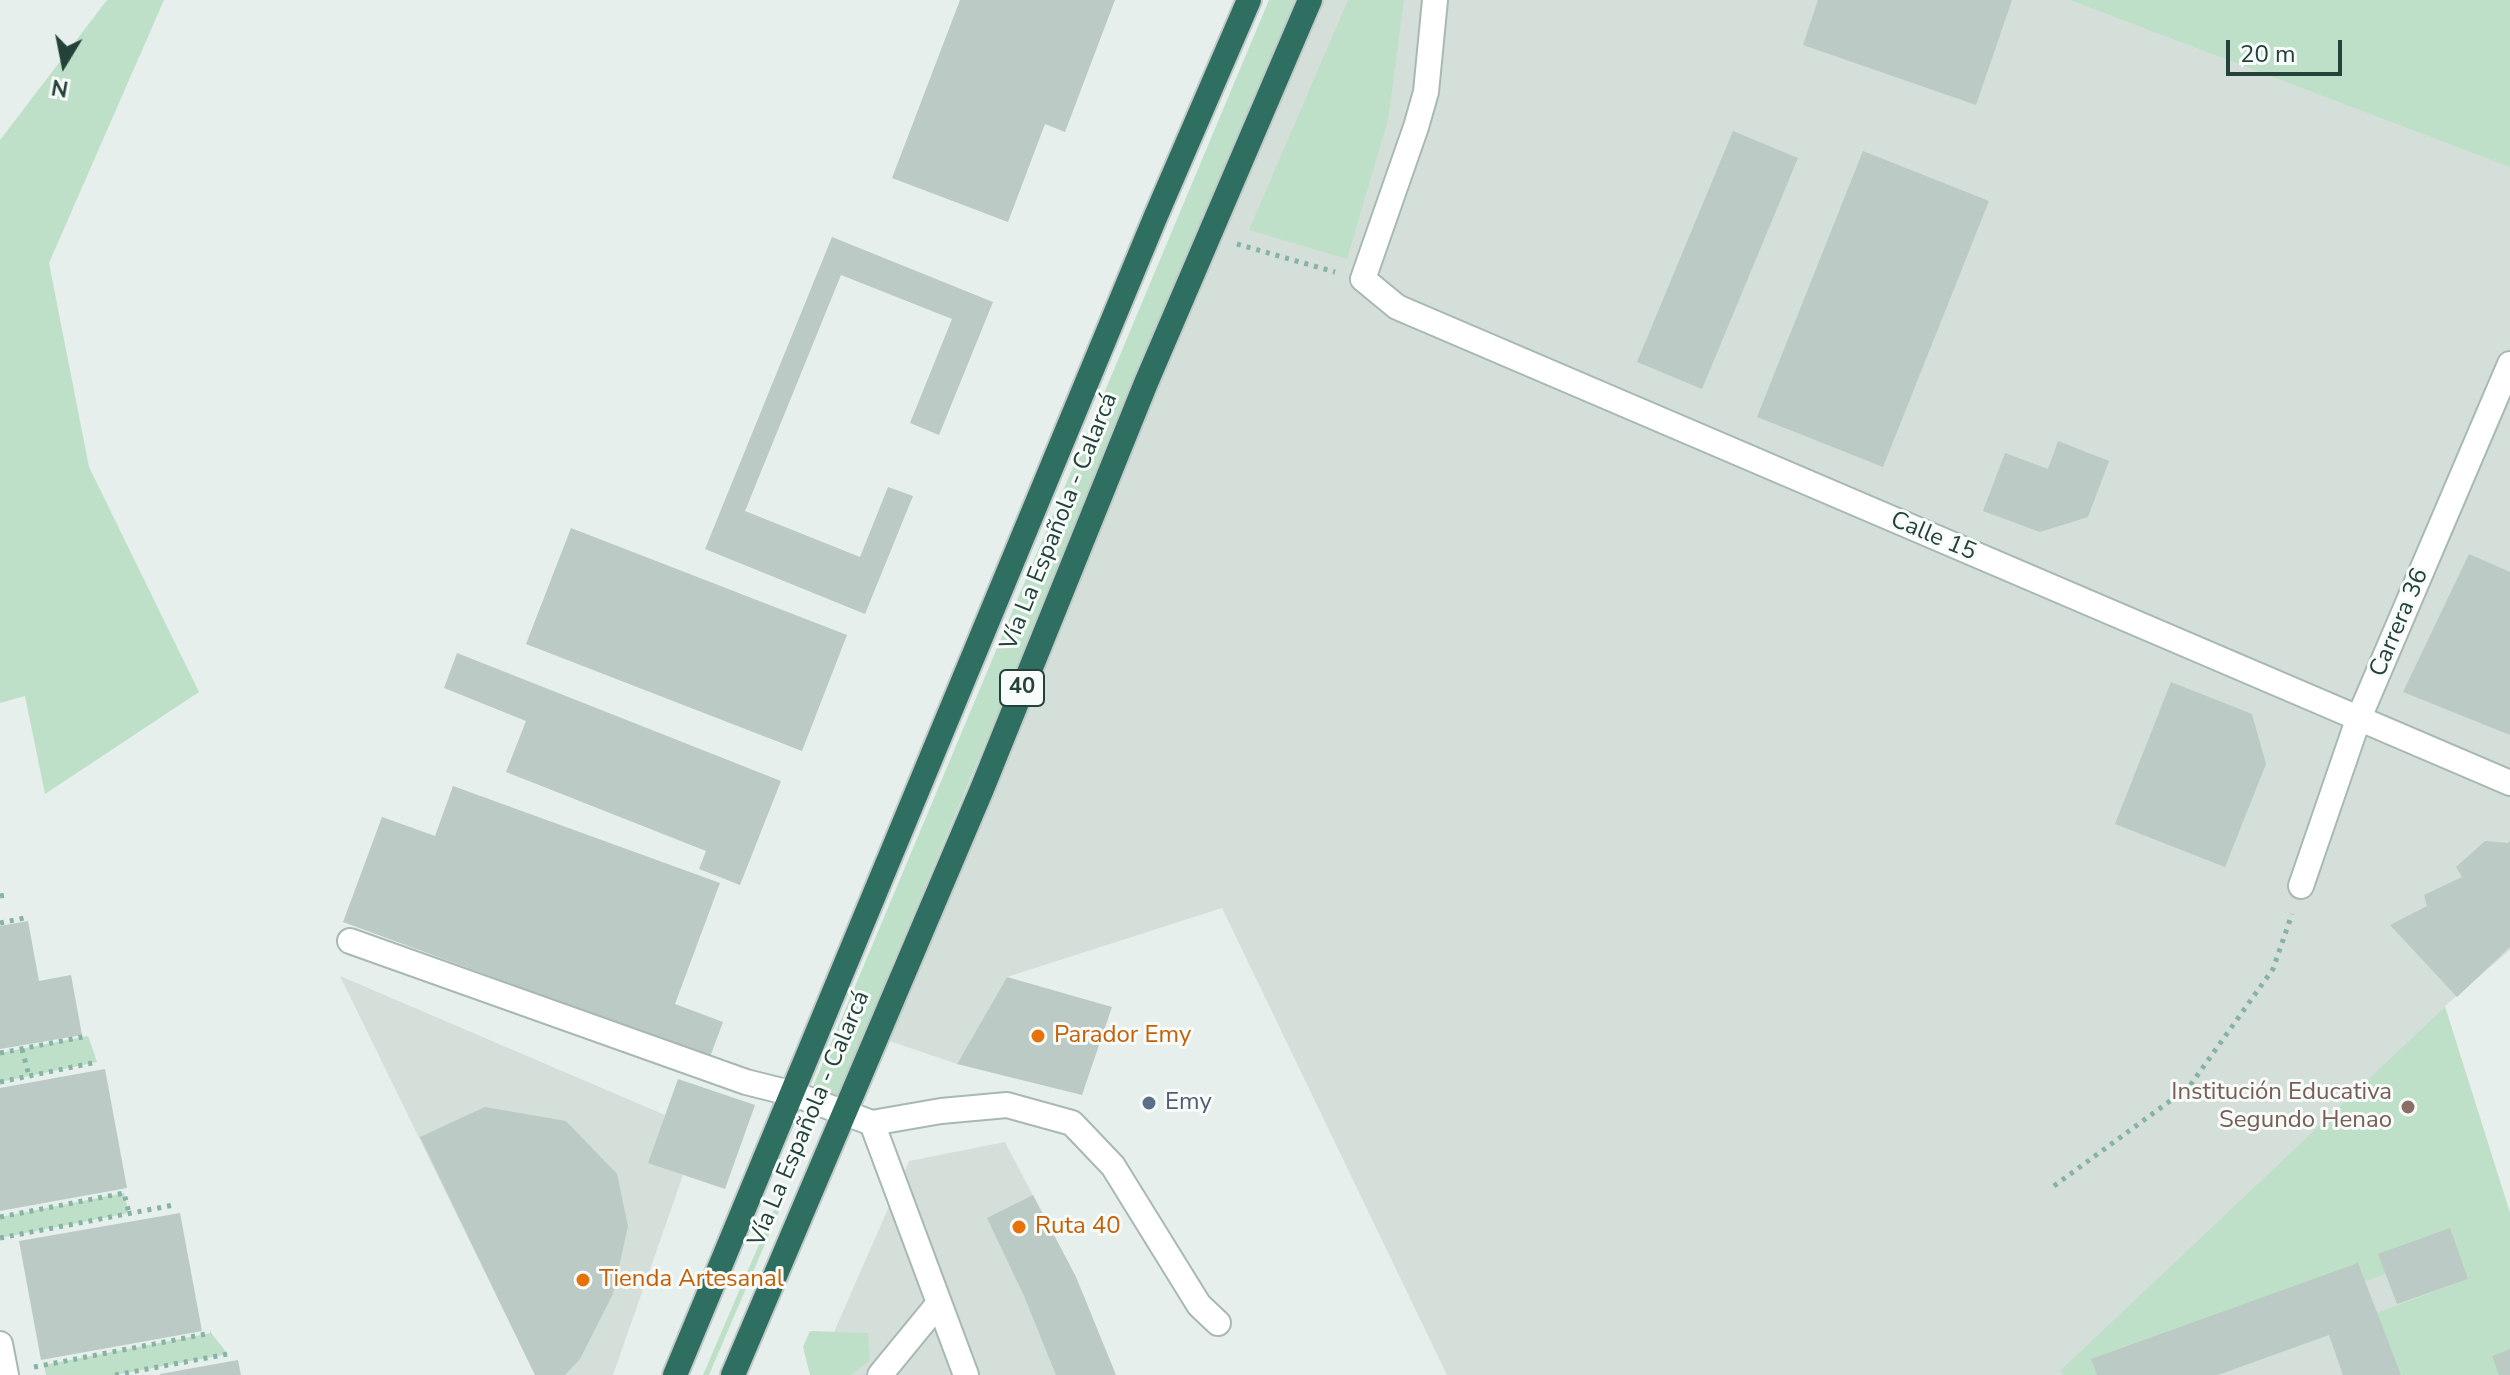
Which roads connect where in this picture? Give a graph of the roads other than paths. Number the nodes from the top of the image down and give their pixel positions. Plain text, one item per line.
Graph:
1 (1249, 0) edge
2 (1310, 0) edge
3 (1435, 0) edge
4 (2510, 364) edge
5 (2358, 720) junction
6 (2510, 783) edge
7 (2301, 886) road end
8 (350, 941) dead end
9 (794, 1094) junction
10 (844, 1111) junction
11 (872, 1123) junction
12 (939, 1303) junction
13 (1218, 1323) dead end
14 (0, 1344) edge
15 (6, 1374) edge
16 (675, 1375) edge
17 (733, 1375) edge
18 (880, 1375) edge
19 (966, 1375) edge

1 - 9 highway, Vía La Española - Calarcá / 40
2 - 10 highway, Vía La Española - Calarcá / 40
3 - 5 street, Calle 15
4 - 5 street, Carrera 36
5 - 6 street, Calle 15
5 - 7 street, Carrera 36
8 - 9 street
9 - 10 street
9 - 16 highway, Vía La Española - Calarcá / 40
10 - 11 street
10 - 17 highway, Vía La Española - Calarcá / 40
11 - 12 street
11 - 13 street
12 - 18 street
12 - 19 street
14 - 15 street

